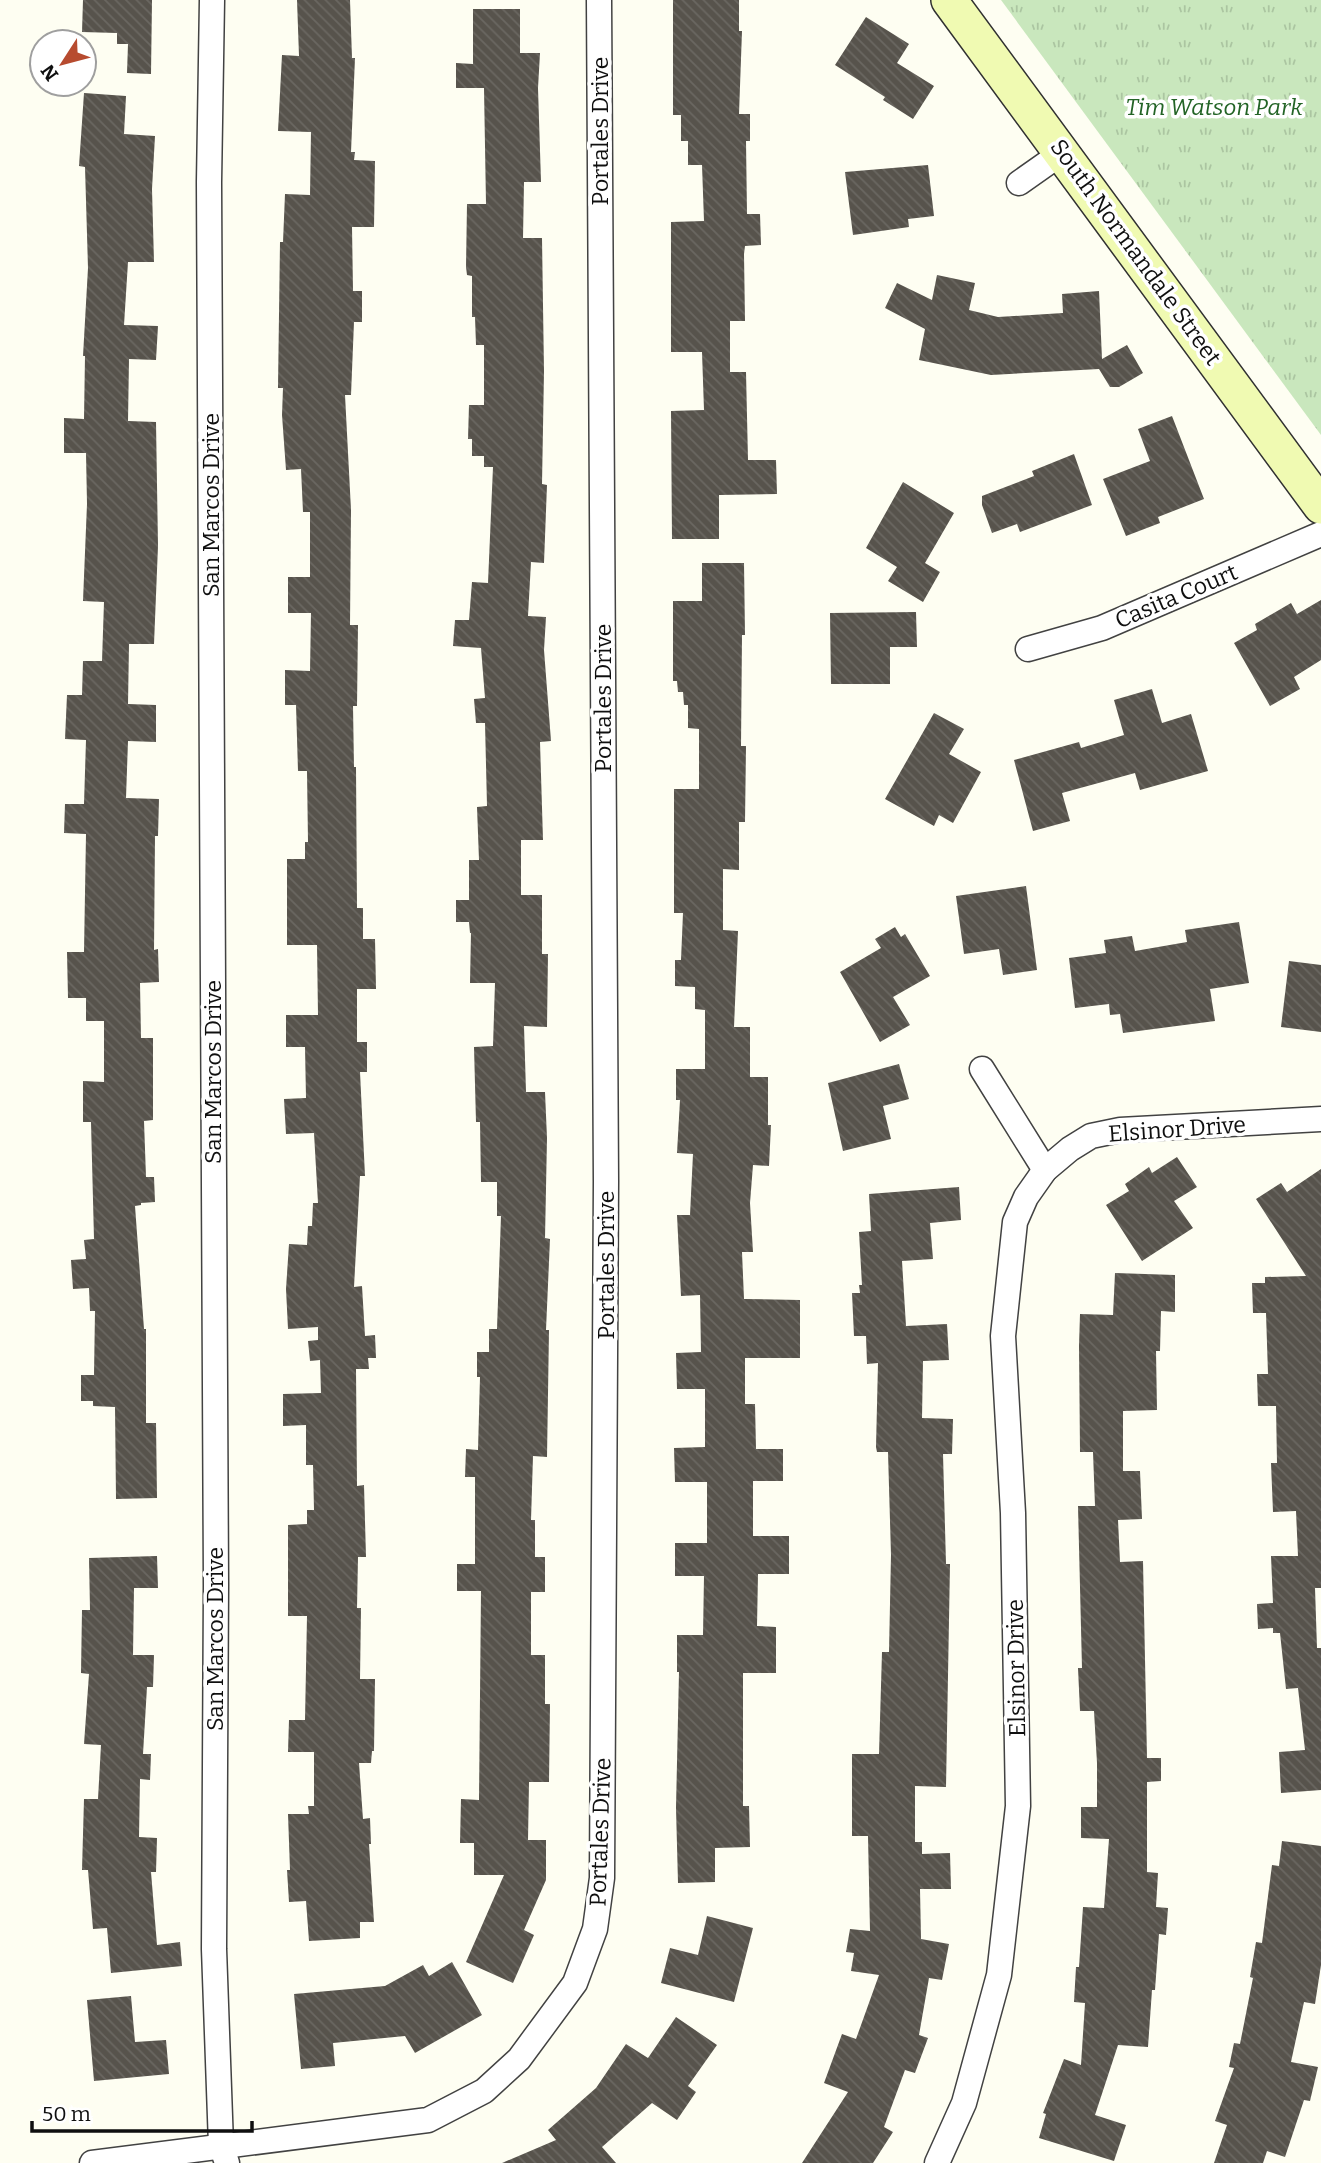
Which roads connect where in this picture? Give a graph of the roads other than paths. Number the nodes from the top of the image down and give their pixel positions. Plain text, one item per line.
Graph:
1 (212, 0) edge
2 (599, 0) edge
3 (949, 0) edge
4 (1063, 152) junction
5 (1019, 183) dead end
6 (1321, 506) edge
7 (1321, 534) edge
8 (1028, 649) dead end
9 (982, 1069) dead end
10 (1321, 1119) edge
11 (1045, 1170) junction
12 (224, 2154) edge
13 (92, 2163) edge
14 (937, 2163) edge

1 - 12 street, San Marcos Drive
2 - 12 street, Portales Drive
3 - 4 street, South Normandale Street
4 - 5 street
4 - 6 street, South Normandale Street
7 - 8 street, Casita Court
9 - 11 street
10 - 11 street, Elsinor Drive
11 - 14 street, Elsinor Drive
12 - 13 street, Portales Drive

